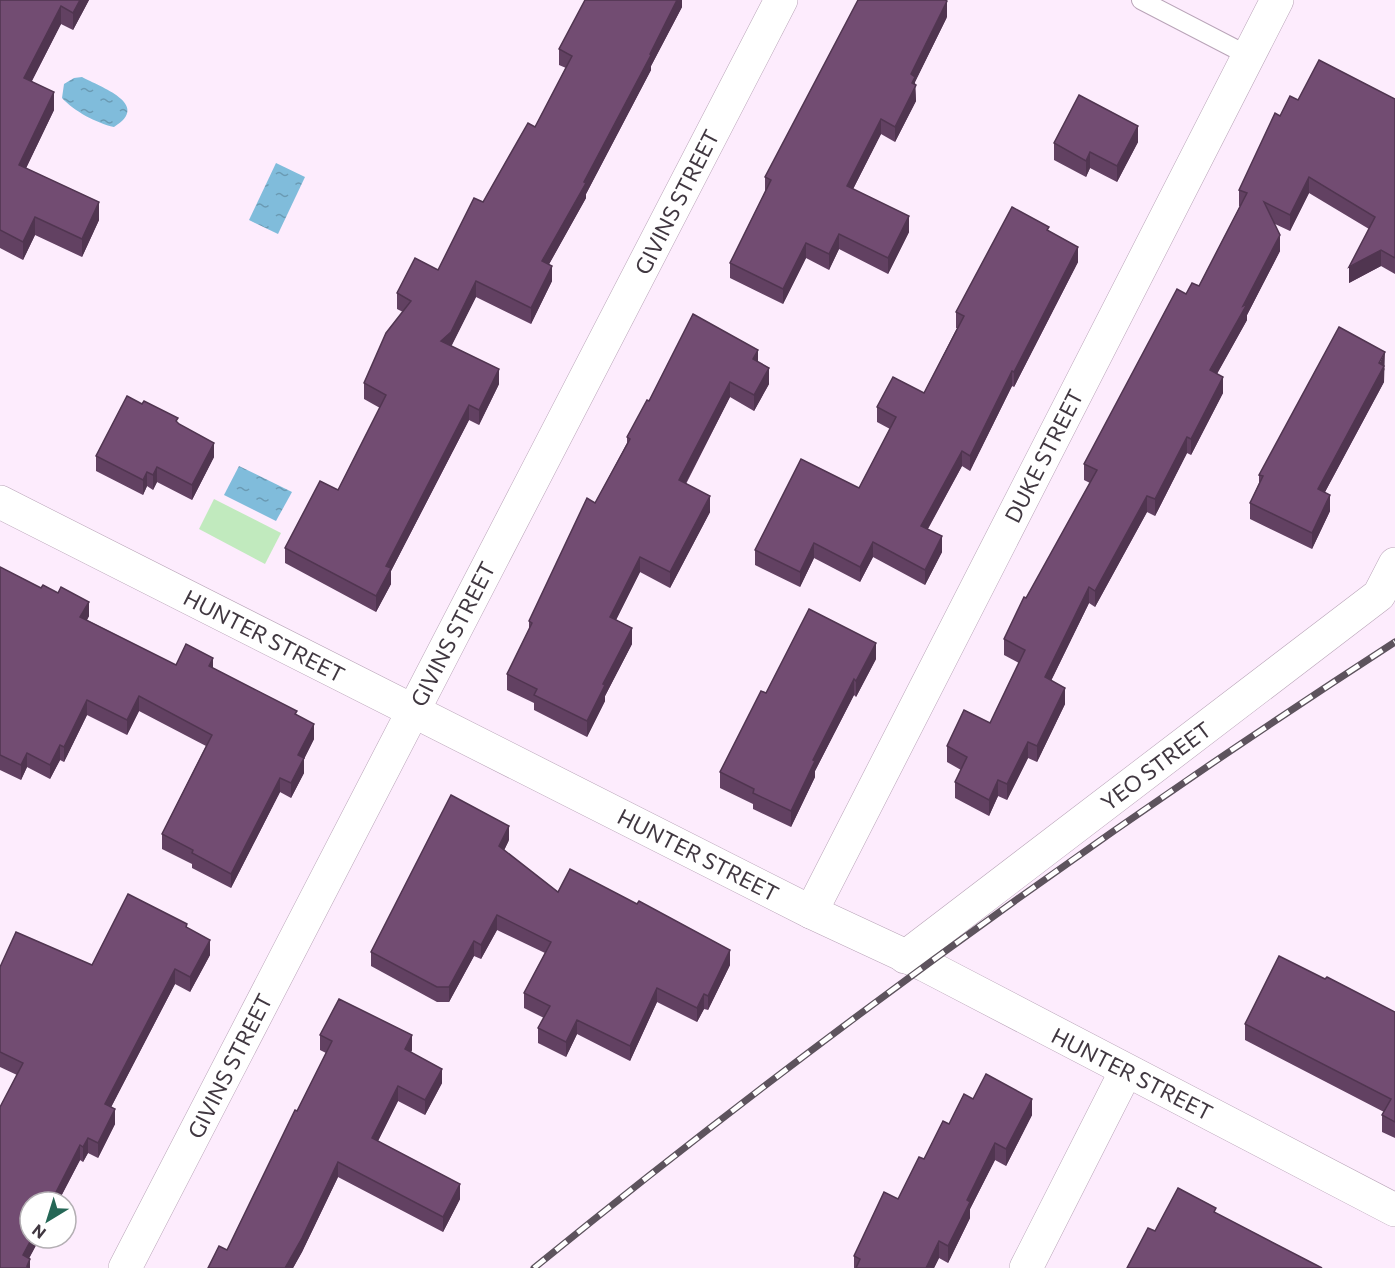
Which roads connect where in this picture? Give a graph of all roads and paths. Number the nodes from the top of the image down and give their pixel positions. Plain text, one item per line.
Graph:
1 (782, 0) edge
2 (1141, 0) edge
3 (1277, 0) edge
4 (1249, 56) junction
5 (0, 502) edge
6 (1395, 564) edge
7 (413, 711) junction
8 (811, 912) junction
9 (905, 957) junction
10 (1126, 1071) junction
11 (1395, 1210) edge
12 (125, 1268) edge
13 (1026, 1268) edge

1 - 7 street, GIVINS STREET
2 - 4 lane
3 - 4 street, DUKE STREET
4 - 8 street, DUKE STREET
5 - 7 street, HUNTER STREET
6 - 9 street, YEO STREET
7 - 8 street, HUNTER STREET
7 - 12 street, GIVINS STREET
8 - 9 street, HUNTER STREET
9 - 10 street, HUNTER STREET
10 - 11 street, HUNTER STREET
10 - 13 street

